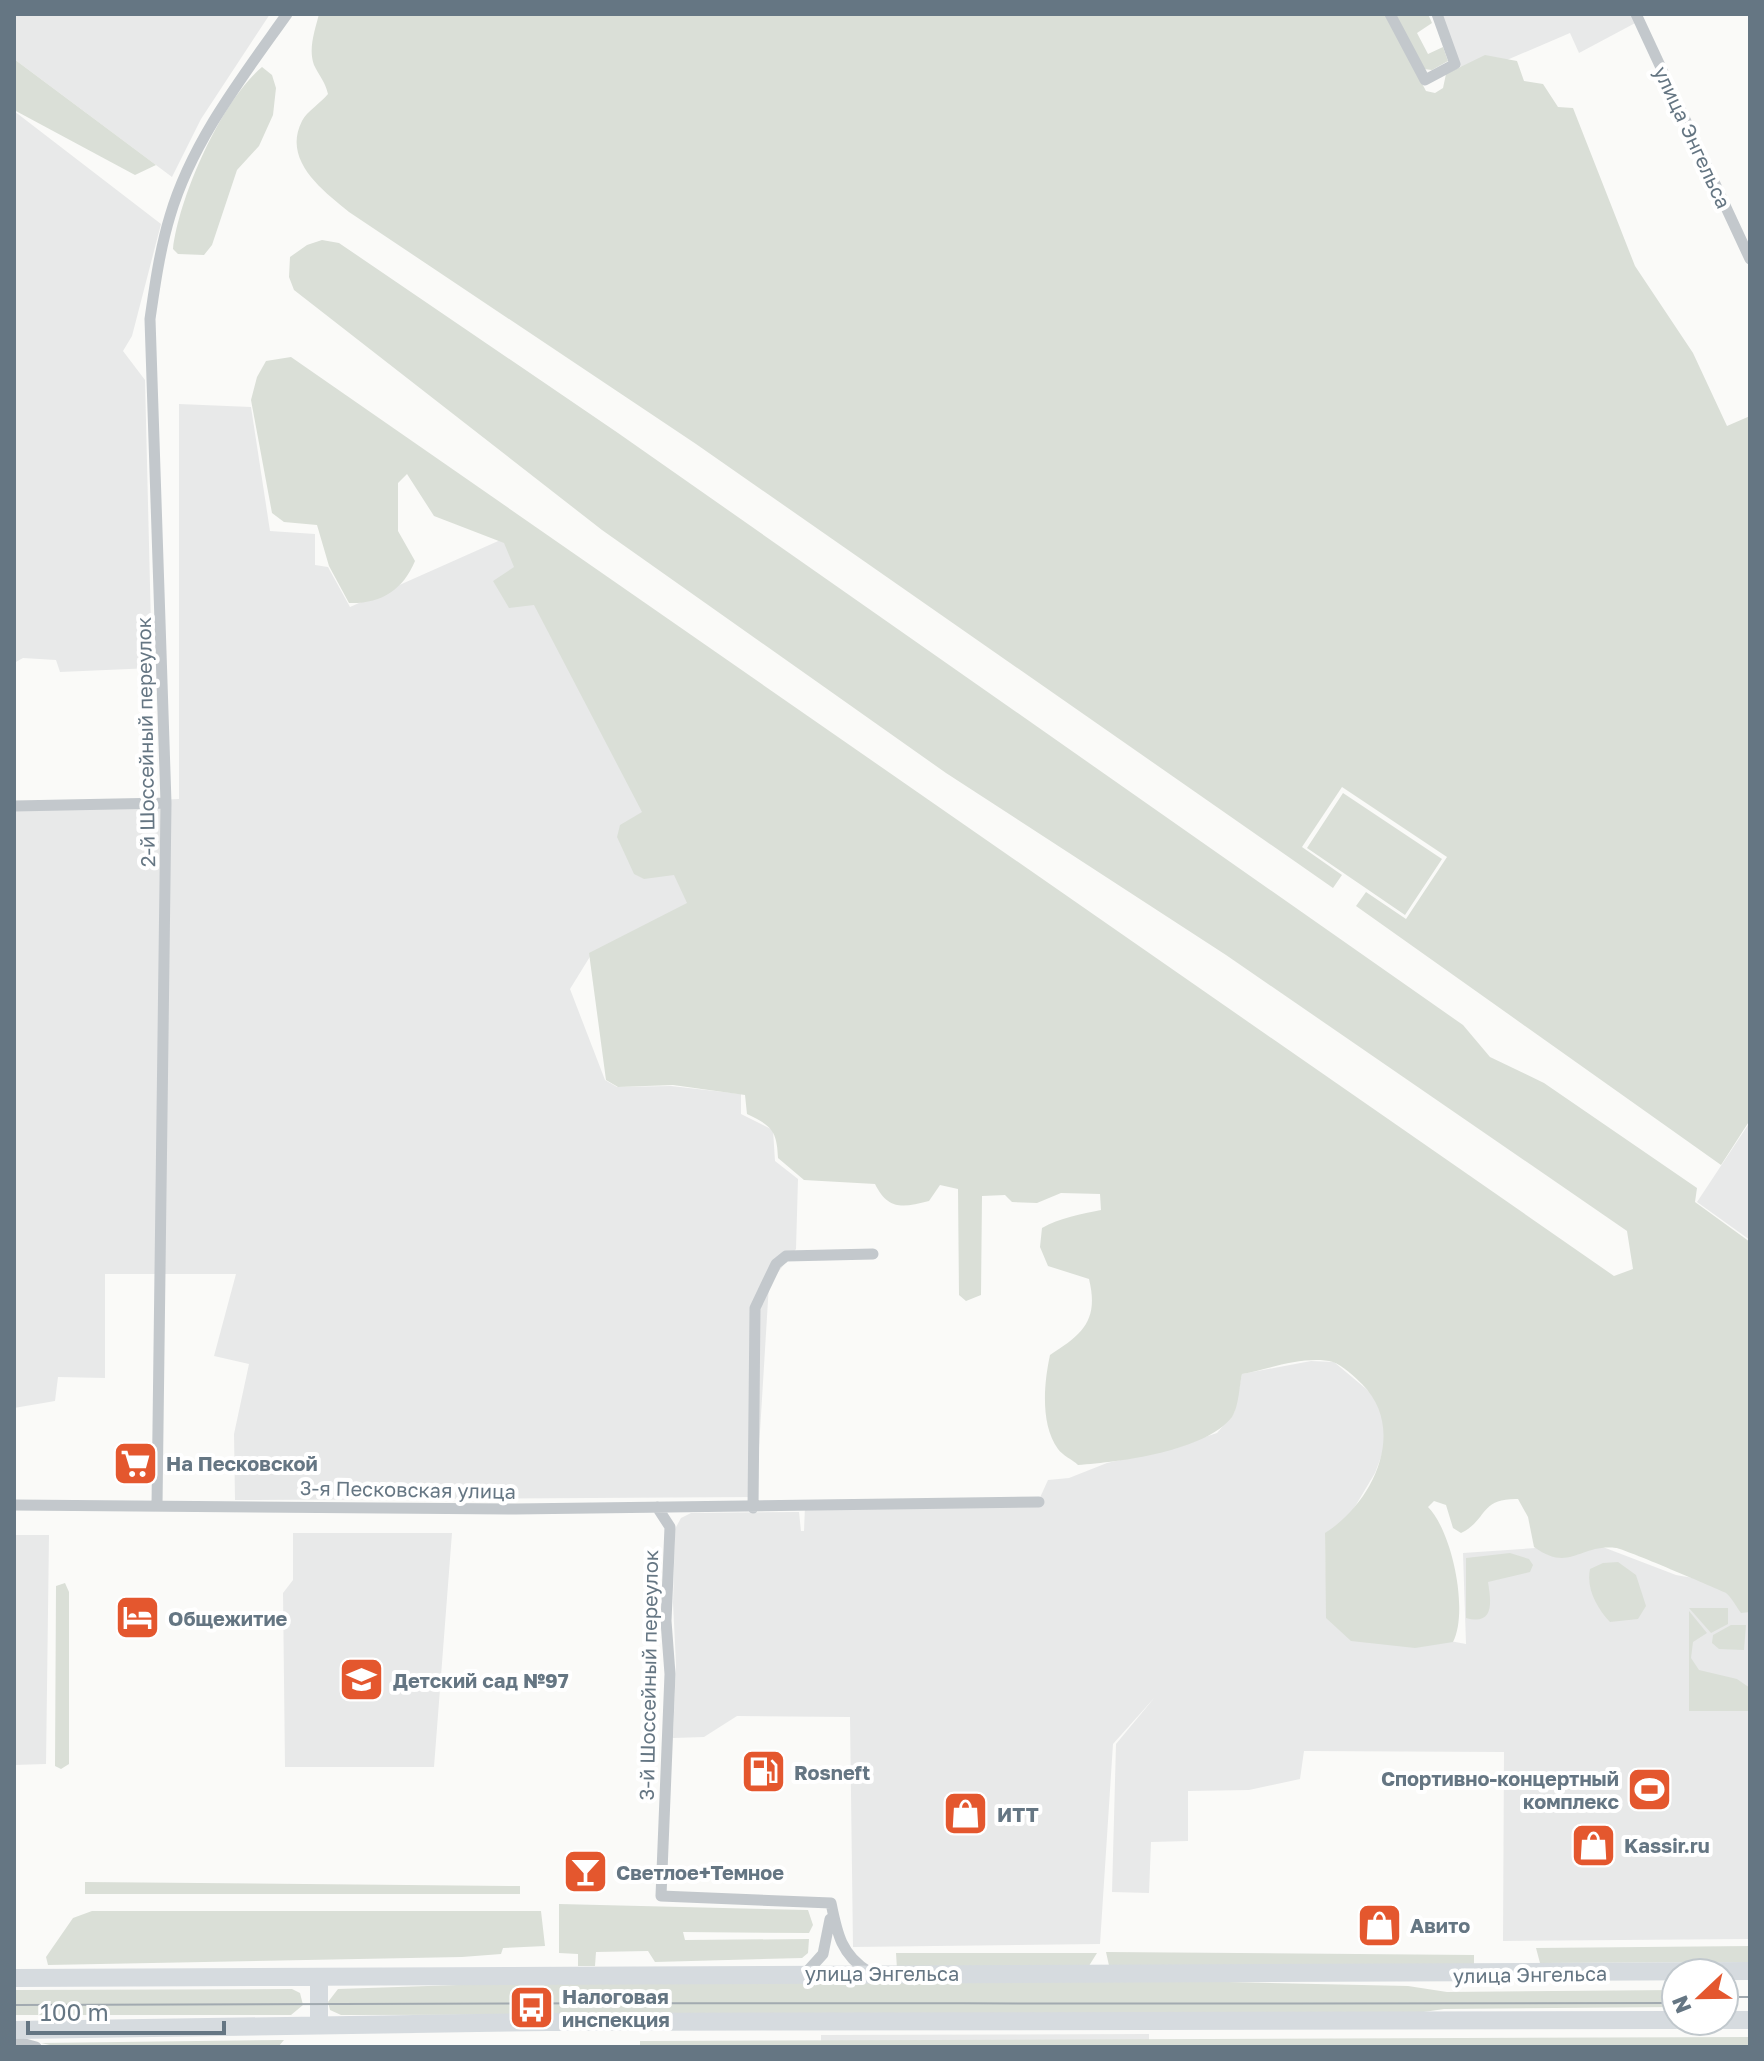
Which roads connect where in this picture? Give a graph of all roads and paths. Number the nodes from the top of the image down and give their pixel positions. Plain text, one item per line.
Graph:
1 (287, 14) edge
2 (1390, 14) edge
3 (1437, 14) edge
4 (1636, 14) edge
5 (1750, 259) edge
6 (166, 803) junction
7 (14, 806) edge
8 (873, 1254) dead end
9 (1039, 1502) dead end
10 (14, 1505) edge
11 (157, 1505) junction
12 (657, 1507) junction
13 (753, 1508) junction
14 (831, 1903) junction
15 (871, 1973) junction
16 (1660, 1973) edge
17 (805, 1974) junction
18 (14, 1978) edge
19 (319, 1978) junction
20 (1660, 2020) edge
21 (319, 2025) junction
22 (14, 2030) edge
23 (14, 2041) edge
24 (36, 2047) edge

1 - 6 street, 2-й Шоссейный переулок
2 - 3 street
4 - 5 street, улица Энгельса
6 - 7 street
6 - 11 street, 2-й Шоссейный переулок
8 - 13 street
9 - 13 street, 3-я Песковская улица
10 - 11 street, 3-я Песковская улица
11 - 12 street, 3-я Песковская улица
12 - 13 street, 3-я Песковская улица
12 - 14 street, 3-й Шоссейный переулок
14 - 15 street
14 - 17 street
15 - 16 main road, улица Энгельса
15 - 17 main road, улица Энгельса
17 - 19 main road, улица Энгельса
18 - 19 main road, улица Энгельса
19 - 21 main road
20 - 21 main road
21 - 22 main road
23 - 24 street

